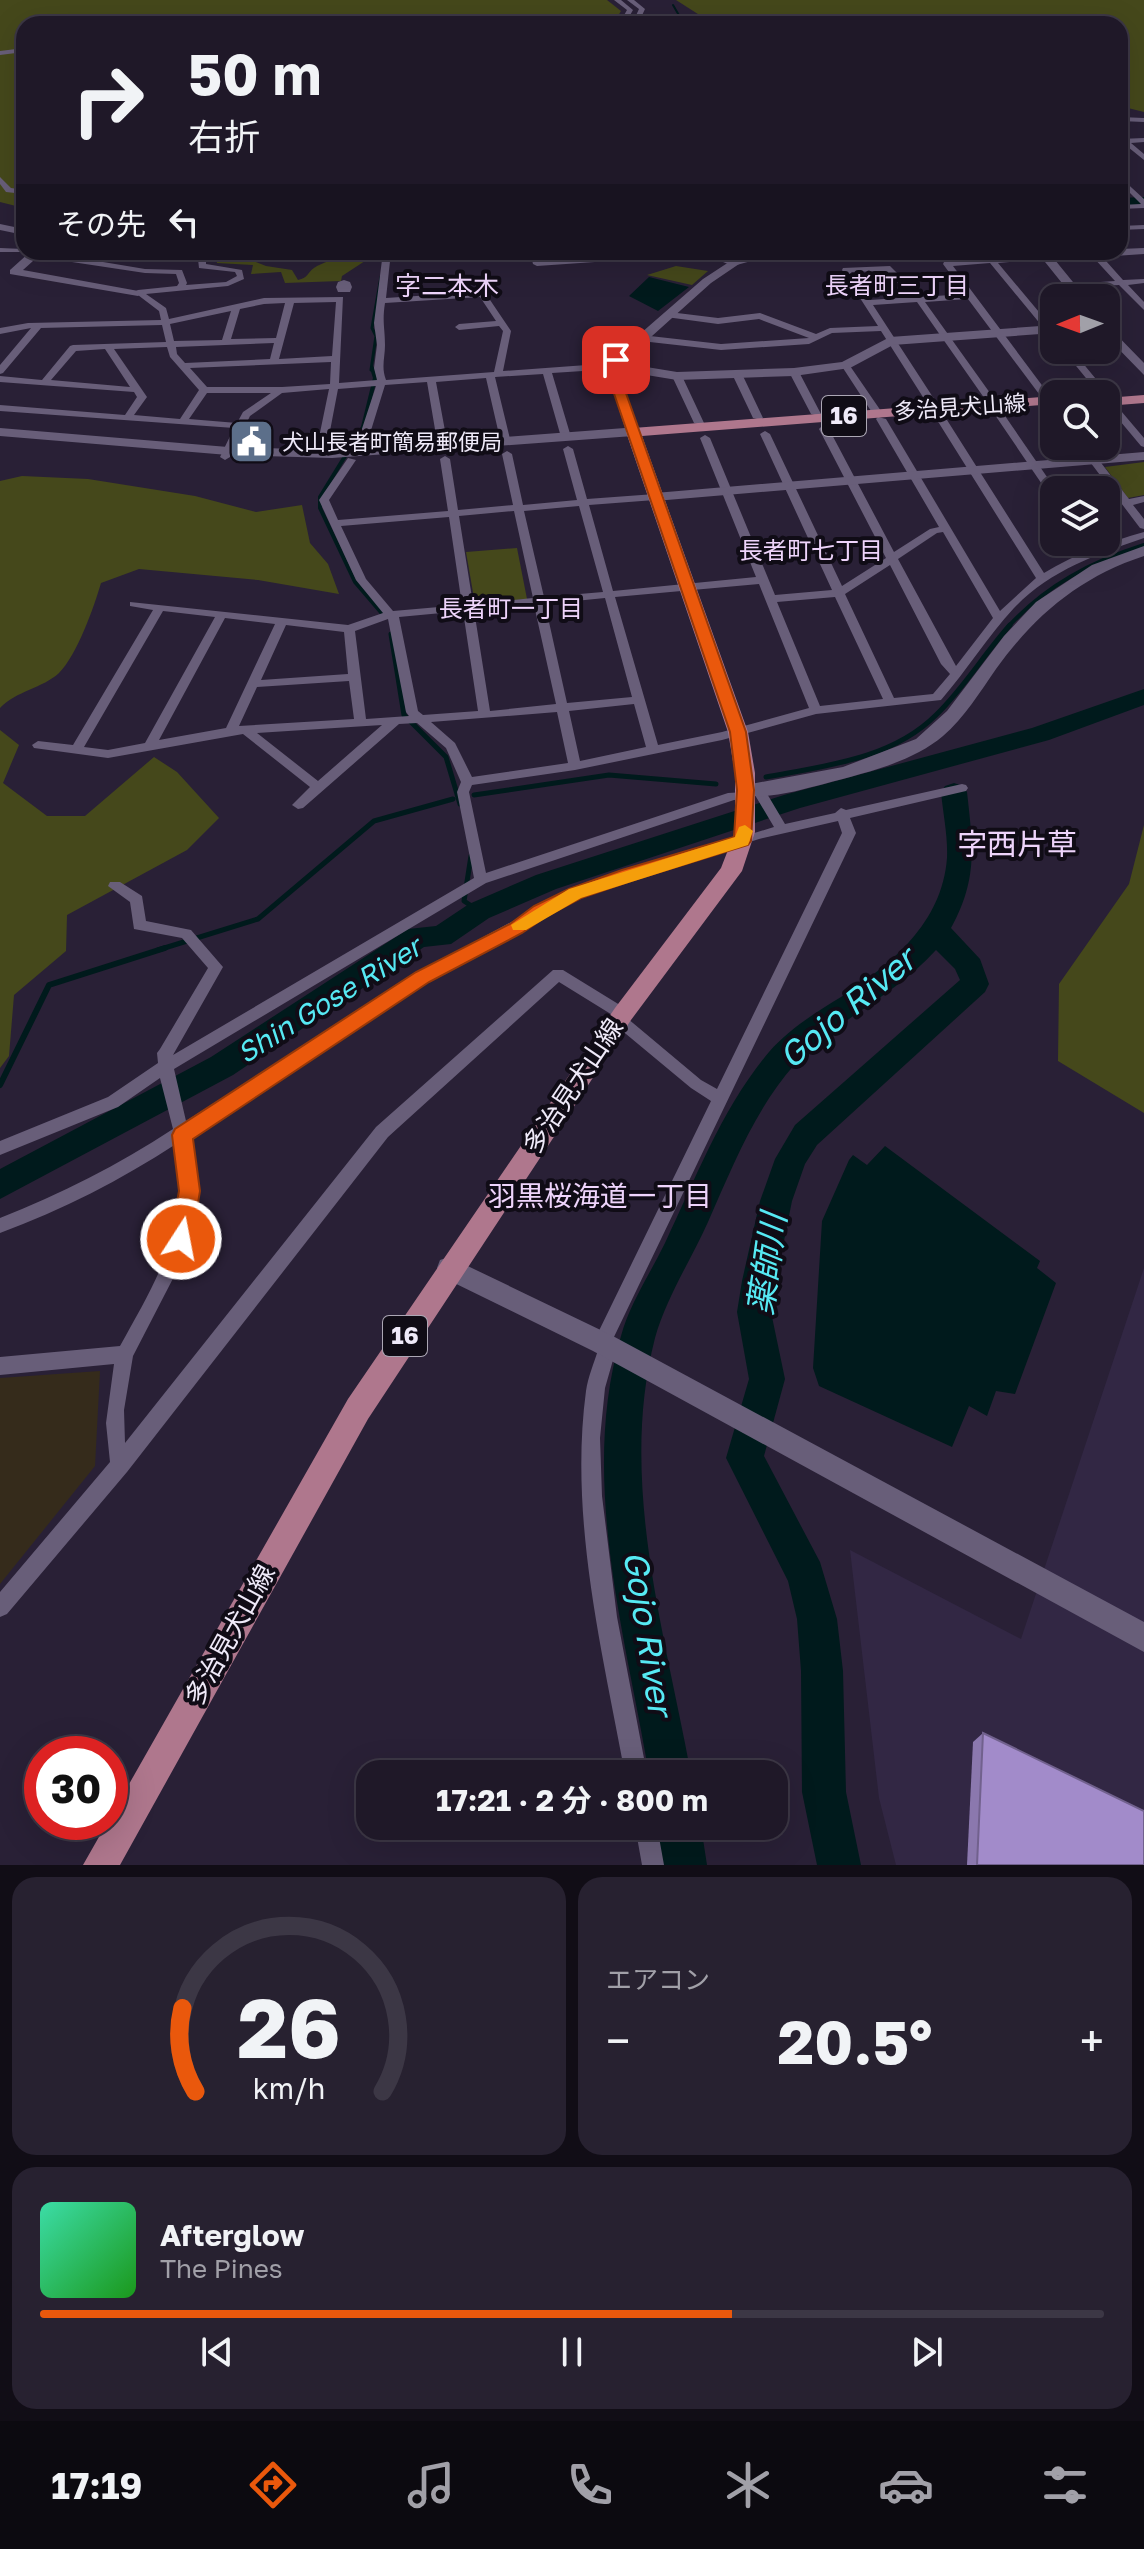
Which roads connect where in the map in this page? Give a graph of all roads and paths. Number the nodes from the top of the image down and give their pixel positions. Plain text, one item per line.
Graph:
1 (617, 0) edge
2 (630, 0) edge
3 (627, 16) edge
4 (639, 16) edge
5 (1128, 145) edge
6 (1144, 158) edge
7 (0, 179) edge
8 (1128, 187) edge
9 (16, 191) edge
10 (1142, 202) edge
11 (28, 260) edge
12 (75, 260) edge
13 (202, 260) edge
14 (386, 260) edge
15 (536, 260) edge
16 (560, 260) edge
17 (725, 260) edge
18 (1000, 260) edge
19 (1052, 260) edge
20 (1100, 260) edge
21 (992, 261) junction
22 (478, 280) dead end
23 (1144, 281) edge
24 (1121, 283) junction
25 (1070, 284) edge
26 (1104, 284) edge
27 (179, 290) junction
28 (138, 292) junction
29 (482, 294) junction
30 (970, 296) junction
31 (919, 299) junction
32 (290, 301) junction
33 (382, 301) junction
34 (866, 303) junction
35 (236, 307) junction
36 (1144, 307) edge
37 (669, 315) junction
38 (1040, 317) edge
39 (167, 322) junction
40 (503, 323) junction
41 (38, 326) junction
42 (459, 327) dead end
43 (882, 328) junction
44 (0, 331) edge
45 (1040, 331) edge
46 (996, 332) junction
47 (944, 336) junction
48 (641, 338) junction
49 (817, 338) junction
50 (280, 340) junction
51 (226, 341) junction
52 (890, 341) junction
53 (169, 343) junction
54 (1120, 344) edge
55 (108, 347) junction
56 (333, 359) junction
57 (274, 361) junction
58 (1078, 364) edge
59 (845, 365) junction
60 (184, 366) junction
61 (614, 366) junction
62 (1143, 370) edge
63 (0, 371) edge
64 (547, 371) junction
65 (794, 372) junction
66 (494, 376) junction
67 (677, 376) junction
68 (738, 376) junction
69 (0, 379) edge
70 (431, 380) junction
71 (1091, 380) edge
72 (382, 381) junction
73 (44, 383) junction
74 (334, 385) junction
75 (1040, 387) edge
76 (138, 390) junction
77 (204, 390) junction
78 (282, 390) junction
79 (1144, 396) edge
80 (1120, 398) edge
81 (990, 400) dead end
82 (1040, 402) edge
83 (933, 405) dead end
84 (0, 408) edge
85 (816, 414) dead end
86 (1000, 415) dead end
87 (1120, 415) edge
88 (128, 417) junction
89 (879, 417) junction
90 (758, 418) dead end
91 (942, 420) dead end
92 (182, 422) junction
93 (699, 423) dead end
94 (239, 426) junction
95 (824, 429) dead end
96 (0, 432) edge
97 (765, 434) dead end
98 (634, 435) junction
99 (0, 438) edge
100 (705, 438) dead end
101 (505, 439) dead end
102 (567, 443) junction
103 (1144, 444) edge
104 (321, 452) dead end
105 (444, 453) junction
106 (226, 454) junction
107 (507, 454) dead end
108 (1144, 456) edge
109 (348, 457) junction
110 (1094, 461) junction
111 (1034, 466) junction
112 (974, 471) junction
113 (912, 475) junction
114 (1041, 476) edge
115 (852, 481) junction
116 (789, 486) junction
117 (726, 491) junction
118 (655, 497) junction
119 (1144, 499) edge
120 (583, 503) junction
121 (1126, 503) junction
122 (519, 508) junction
123 (452, 514) junction
124 (335, 523) junction
125 (1144, 526) edge
126 (944, 529) junction
127 (1144, 535) edge
128 (1120, 540) edge
129 (1144, 551) edge
130 (1077, 556) edge
131 (892, 558) junction
132 (1042, 578) junction
133 (764, 580) junction
134 (688, 587) junction
135 (839, 593) junction
136 (608, 594) junction
137 (772, 599) junction
138 (539, 600) junction
139 (134, 604) dead end
140 (160, 607) junction
141 (468, 607) junction
142 (222, 614) junction
143 (386, 615) junction
144 (999, 619) junction
145 (282, 621) junction
146 (349, 629) junction
147 (956, 673) junction
148 (354, 677) junction
149 (252, 684) junction
150 (637, 700) junction
151 (890, 702) junction
152 (563, 709) junction
153 (816, 710) junction
154 (485, 715) junction
155 (408, 720) junction
156 (360, 723) junction
157 (238, 731) junction
158 (738, 732) junction
159 (151, 744) junction
160 (38, 745) dead end
161 (76, 750) junction
162 (653, 750) junction
163 (575, 766) junction
164 (468, 781) junction
165 (318, 787) junction
166 (962, 788) dead end
167 (753, 794) junction
168 (298, 805) dead end
169 (841, 813) junction
170 (779, 824) junction
171 (743, 836) junction
172 (115, 886) dead end
173 (471, 886) junction
174 (621, 1017) junction
175 (166, 1066) junction
176 (722, 1099) junction
177 (180, 1128) junction
178 (0, 1148) edge
179 (0, 1226) edge
180 (449, 1268) junction
181 (610, 1347) junction
182 (125, 1354) junction
183 (0, 1366) edge
184 (120, 1465) junction
185 (0, 1607) edge
186 (1144, 1638) edge
187 (633, 1760) edge
188 (649, 1840) edge
189 (101, 1865) edge
190 (653, 1865) edge

1 - 3 street
2 - 4 street
5 - 6 street
7 - 9 street
8 - 10 street
11 - 28 street
12 - 27 street
13 - 27 street
14 - 33 street
15 - 16 street
17 - 37 street
18 - 21 street
19 - 25 street
20 - 24 street
21 - 30 street
21 - 38 street
22 - 29 street
23 - 24 street
24 - 26 street
24 - 36 street
27 - 28 street
28 - 39 street
29 - 33 street
29 - 40 street
30 - 31 street
30 - 46 street
31 - 34 street
31 - 34 street
31 - 47 street
32 - 35 street
32 - 50 street
32 - 56 street
33 - 72 street
34 - 43 street
35 - 39 street
35 - 51 street
37 - 48 street
37 - 49 street
39 - 41 street
39 - 53 street
40 - 42 street
40 - 66 street
41 - 44 street
41 - 63 street
43 - 49 street
43 - 52 street
45 - 46 street
46 - 47 street
46 - 75 street
47 - 52 street
47 - 81 street
48 - 49 street
48 - 61 street
50 - 51 street
50 - 57 street
51 - 53 street
52 - 59 street
52 - 83 street
53 - 55 street
53 - 60 street
54 - 62 street
55 - 73 street
55 - 76 street
56 - 57 street
56 - 74 street
57 - 60 street
58 - 71 street
59 - 65 street
59 - 89 street
60 - 77 street
61 - 64 street
61 - 67 street
61 - 98 street
64 - 66 street
64 - 102 street
65 - 68 street
65 - 85 street
66 - 70 street
66 - 101 street
67 - 68 street
67 - 93 street
68 - 90 street
69 - 73 street
70 - 72 street
70 - 105 street
72 - 74 street
72 - 109 street
73 - 76 street
74 - 78 street
74 - 104 street
76 - 88 street
77 - 78 street
77 - 92 street
78 - 94 street
79 - 80 main road
82 - 89 main road, 多治見犬山線 / 16
84 - 88 street
86 - 111 street
87 - 103 street
88 - 92 street
89 - 98 main road, 多治見犬山線 / 16
89 - 113 street
91 - 112 street
92 - 94 street
94 - 106 street
95 - 115 street
96 - 106 street
97 - 116 street
98 - 102 street
98 - 109 street
98 - 118 main road, 多治見犬山線 / 16
99 - 106 street
100 - 117 street
102 - 105 street
102 - 120 street
105 - 109 street
105 - 123 street
106 - 109 street
107 - 122 street
108 - 110 street
109 - 124 street
110 - 111 street
110 - 121 street
111 - 112 street
111 - 114 street
112 - 113 street
112 - 132 street
113 - 115 street
113 - 126 street
115 - 116 street
115 - 131 street
116 - 117 street
116 - 135 street
117 - 118 street
117 - 133 street
118 - 120 street
118 - 134 main road, 多治見犬山線 / 16
119 - 121 street
120 - 122 street
120 - 136 street
121 - 125 street
122 - 123 street
122 - 138 street
123 - 124 street
123 - 141 street
124 - 143 street
126 - 131 street
126 - 144 street
127 - 128 street
129 - 167 street
130 - 132 street
131 - 135 street
131 - 147 street
132 - 144 street
133 - 134 street
133 - 137 street
134 - 136 street
134 - 158 main road, 多治見犬山線 / 16
135 - 137 street
135 - 151 street
136 - 138 street
136 - 150 street
137 - 153 street
138 - 141 street
138 - 152 street
139 - 140 street
140 - 142 street
140 - 161 street
141 - 143 street
141 - 154 street
142 - 145 street
142 - 159 street
143 - 146 street
143 - 155 street
144 - 147 street
145 - 146 street
145 - 149 street
146 - 148 street
147 - 151 street
148 - 149 street
148 - 156 street
149 - 157 street
150 - 152 street
150 - 162 street
151 - 153 street
152 - 154 street
152 - 163 street
153 - 158 street
154 - 155 street
155 - 156 street
155 - 164 street
155 - 165 street
156 - 157 street
157 - 159 street
157 - 165 street
158 - 162 street
158 - 167 main road, 多治見犬山線 / 16
159 - 161 street
160 - 161 street
162 - 163 street
163 - 164 street
164 - 173 street
165 - 168 street
166 - 169 street
167 - 170 street
167 - 171 main road, 多治見犬山線 / 16
167 - 173 street
169 - 170 street
169 - 176 street
170 - 171 street
171 - 174 main road, 多治見犬山線 / 16
171 - 177 street
172 - 175 street
173 - 175 street
174 - 176 street
174 - 180 main road, 多治見犬山線 / 16
174 - 184 street
175 - 177 street
175 - 178 street
176 - 181 street
177 - 179 street
177 - 182 street
180 - 181 street
180 - 189 main road, 多治見犬山線 / 16
181 - 186 street
181 - 187 street
182 - 183 street
182 - 184 street
184 - 185 street
188 - 190 street

